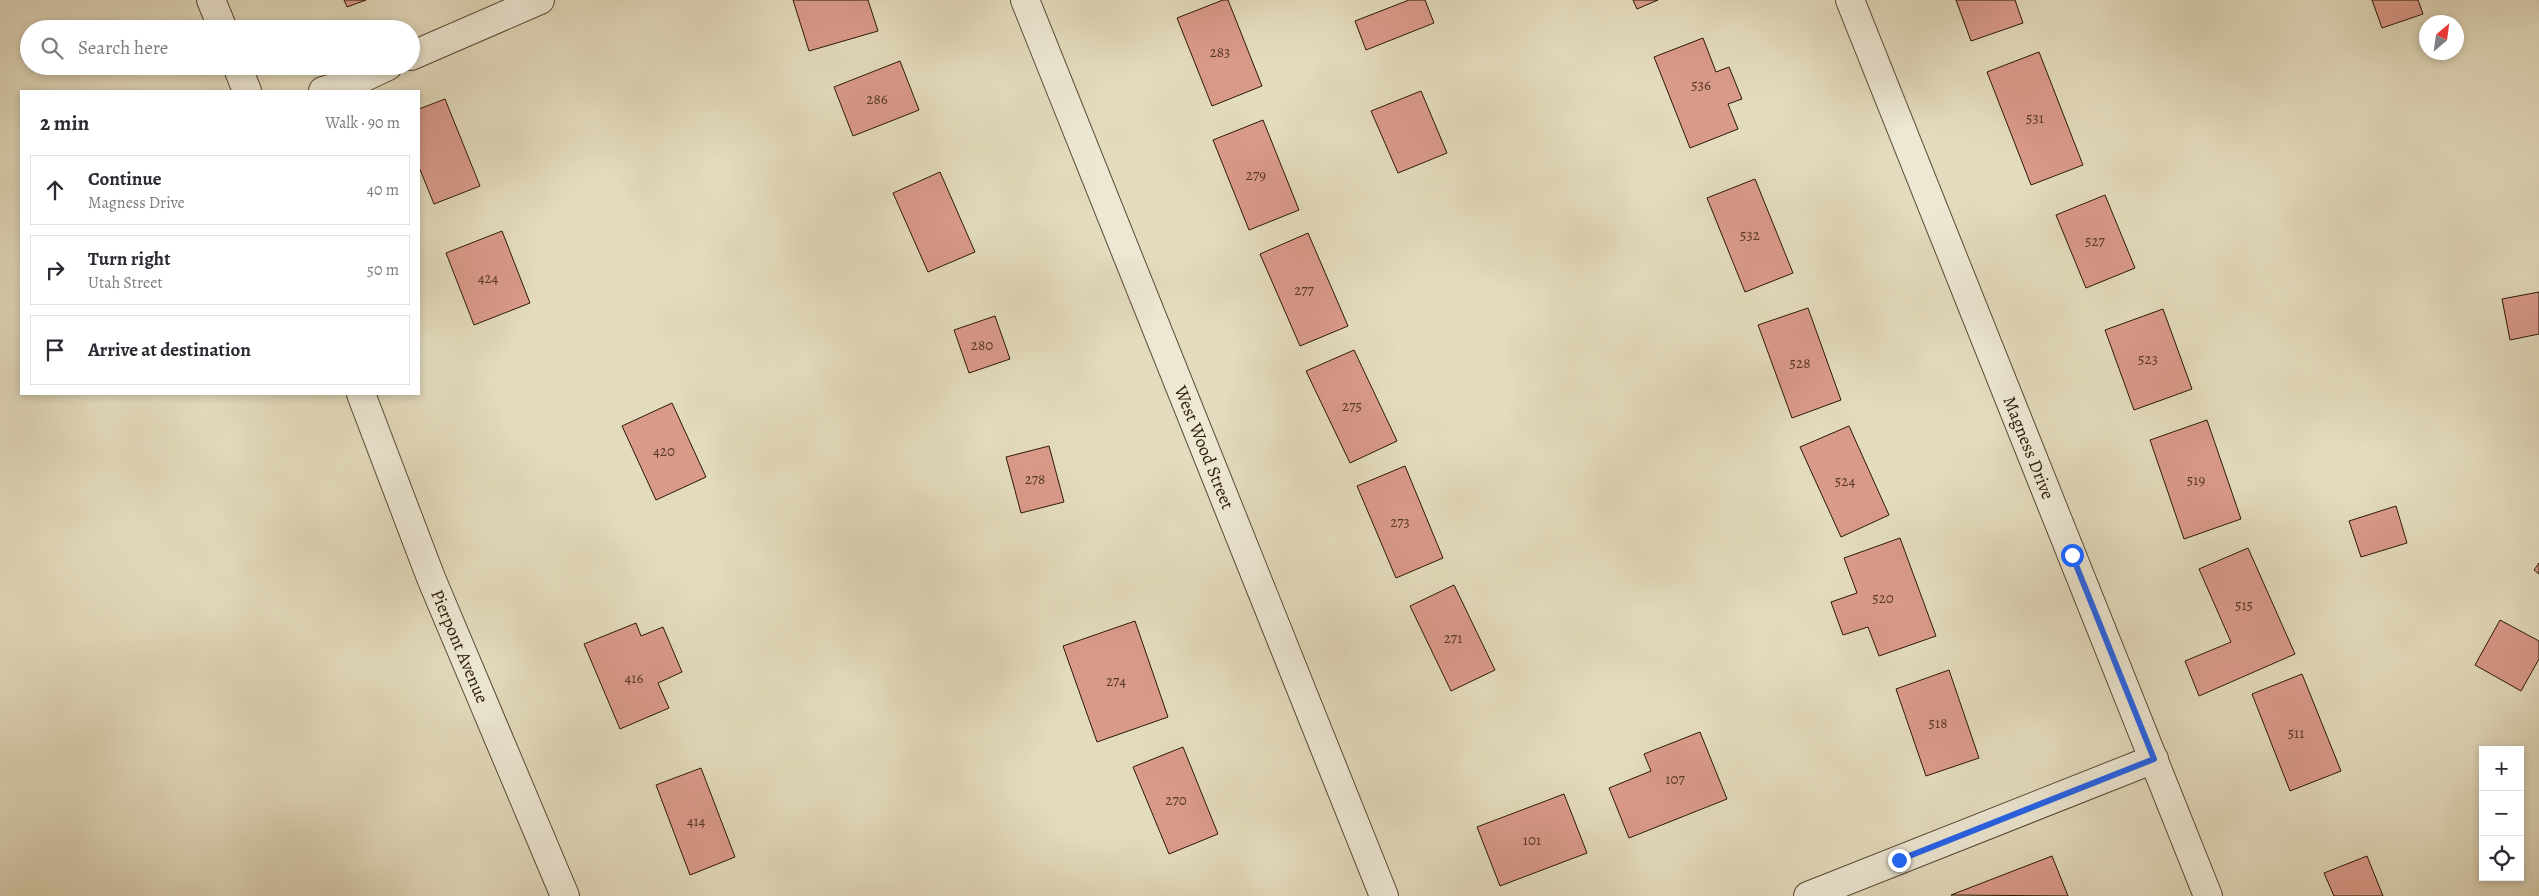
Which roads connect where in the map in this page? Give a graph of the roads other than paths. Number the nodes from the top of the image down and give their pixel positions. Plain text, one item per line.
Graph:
1 (211, 0) edge
2 (540, 0) edge
3 (1025, 0) edge
4 (1850, 0) edge
5 (219, 20) edge
6 (420, 52) edge
7 (241, 75) edge
8 (369, 75) edge
9 (247, 90) edge
10 (326, 90) edge
11 (361, 395) edge
12 (2154, 759) junction
13 (565, 896) edge
14 (1384, 896) edge
15 (1808, 896) edge
16 (2208, 896) edge

1 - 5 street
2 - 6 street
3 - 14 street, West Wood Street
4 - 12 street, Magness Drive
7 - 9 street
8 - 10 street
11 - 13 street, Pierpont Avenue
12 - 15 street
12 - 16 street, Magness Drive

